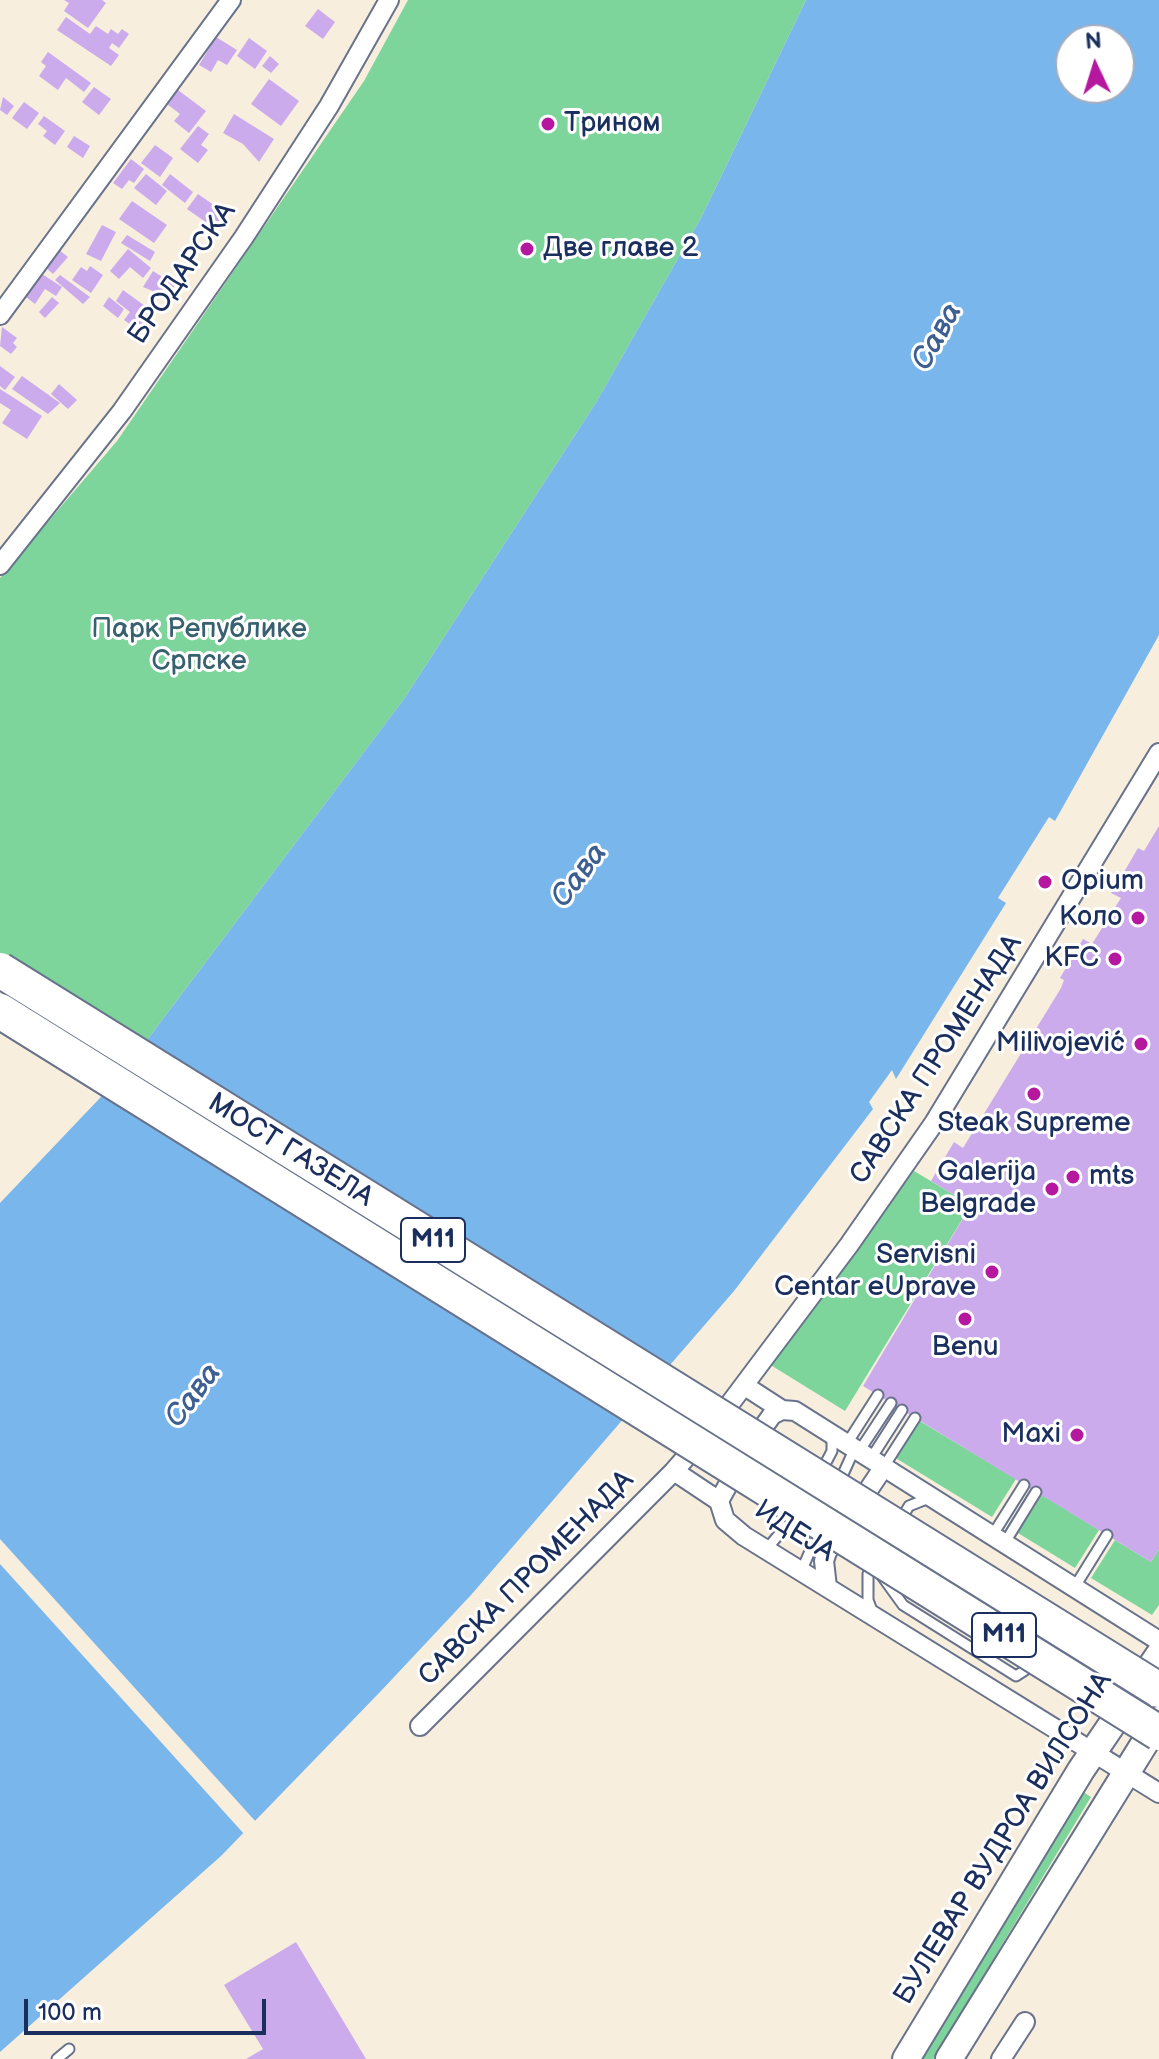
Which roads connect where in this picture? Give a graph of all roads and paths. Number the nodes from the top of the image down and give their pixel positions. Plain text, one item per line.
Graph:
1 (231, 0) edge
2 (389, 0) edge
3 (0, 315) edge
4 (0, 565) edge
5 (1159, 753) edge
6 (0, 970) edge
7 (0, 1011) edge
8 (745, 1386) junction
9 (878, 1395) dead end
10 (891, 1403) dead end
11 (782, 1410) junction
12 (902, 1410) dead end
13 (915, 1418) dead end
14 (857, 1452) junction
15 (674, 1471) junction
16 (1024, 1485) dead end
17 (813, 1486) dead end
18 (1036, 1492) dead end
19 (805, 1498) dead end
20 (929, 1498) junction
21 (719, 1501) junction
22 (831, 1503) dead end
23 (825, 1517) dead end
24 (899, 1521) junction
25 (1107, 1535) dead end
26 (998, 1540) junction
27 (766, 1550) junction
28 (873, 1564) junction
29 (801, 1572) junction
30 (827, 1587) junction
31 (1074, 1588) junction
32 (874, 1617) junction
33 (1073, 1628) junction
34 (1159, 1641) edge
35 (1061, 1647) dead end
36 (1050, 1654) dead end
37 (1156, 1676) edge
38 (1159, 1720) edge
39 (420, 1726) dead end
40 (1159, 1733) edge
41 (1092, 1753) junction
42 (1125, 1773) junction
43 (1159, 1793) edge
44 (1025, 2022) dead end
45 (69, 2049) dead end
46 (57, 2059) edge
47 (906, 2059) edge
48 (949, 2059) edge
49 (1001, 2059) edge

1 - 3 street
2 - 4 street, БРОДАРСКА
5 - 8 street, САВСКА ПРОМЕНАДА
6 - 37 highway, МОСТ ГАЗЕЛА / M11, bridge
7 - 40 highway, МОСТ ГАЗЕЛА / M11, bridge
8 - 11 street
8 - 15 street, САВСКА ПРОМЕНАДА
9 - 14 lane
10 - 14 lane
11 - 14 street
11 - 21 street, ИДЕЈА
12 - 14 lane
13 - 14 lane
14 - 17 lane
14 - 20 street
14 - 22 lane
14 - 30 street
15 - 21 street, САВСКА ПРОМЕНАДА
15 - 39 street, САВСКА ПРОМЕНАДА
16 - 26 lane
18 - 26 lane
19 - 27 lane
20 - 24 lane
20 - 26 street
21 - 27 street, ИДЕЈА
23 - 29 lane
24 - 28 lane
24 - 33 lane
25 - 31 lane
26 - 31 street
27 - 29 street, ИДЕЈА
28 - 32 lane
28 - 36 lane
29 - 30 street, ИДЕЈА
30 - 32 street, ИДЕЈА
31 - 34 street
32 - 41 street, ИДЕЈА
33 - 35 lane
33 - 37 lane
37 - 41 main road, БУЛЕВАР ВУДРОА ВИЛСОНА
38 - 42 main road
41 - 42 street, ИДЕЈА
41 - 47 main road, БУЛЕВАР ВУДРОА ВИЛСОНА
42 - 43 street, ИДЕЈА
42 - 48 main road
44 - 49 street
45 - 46 lane

